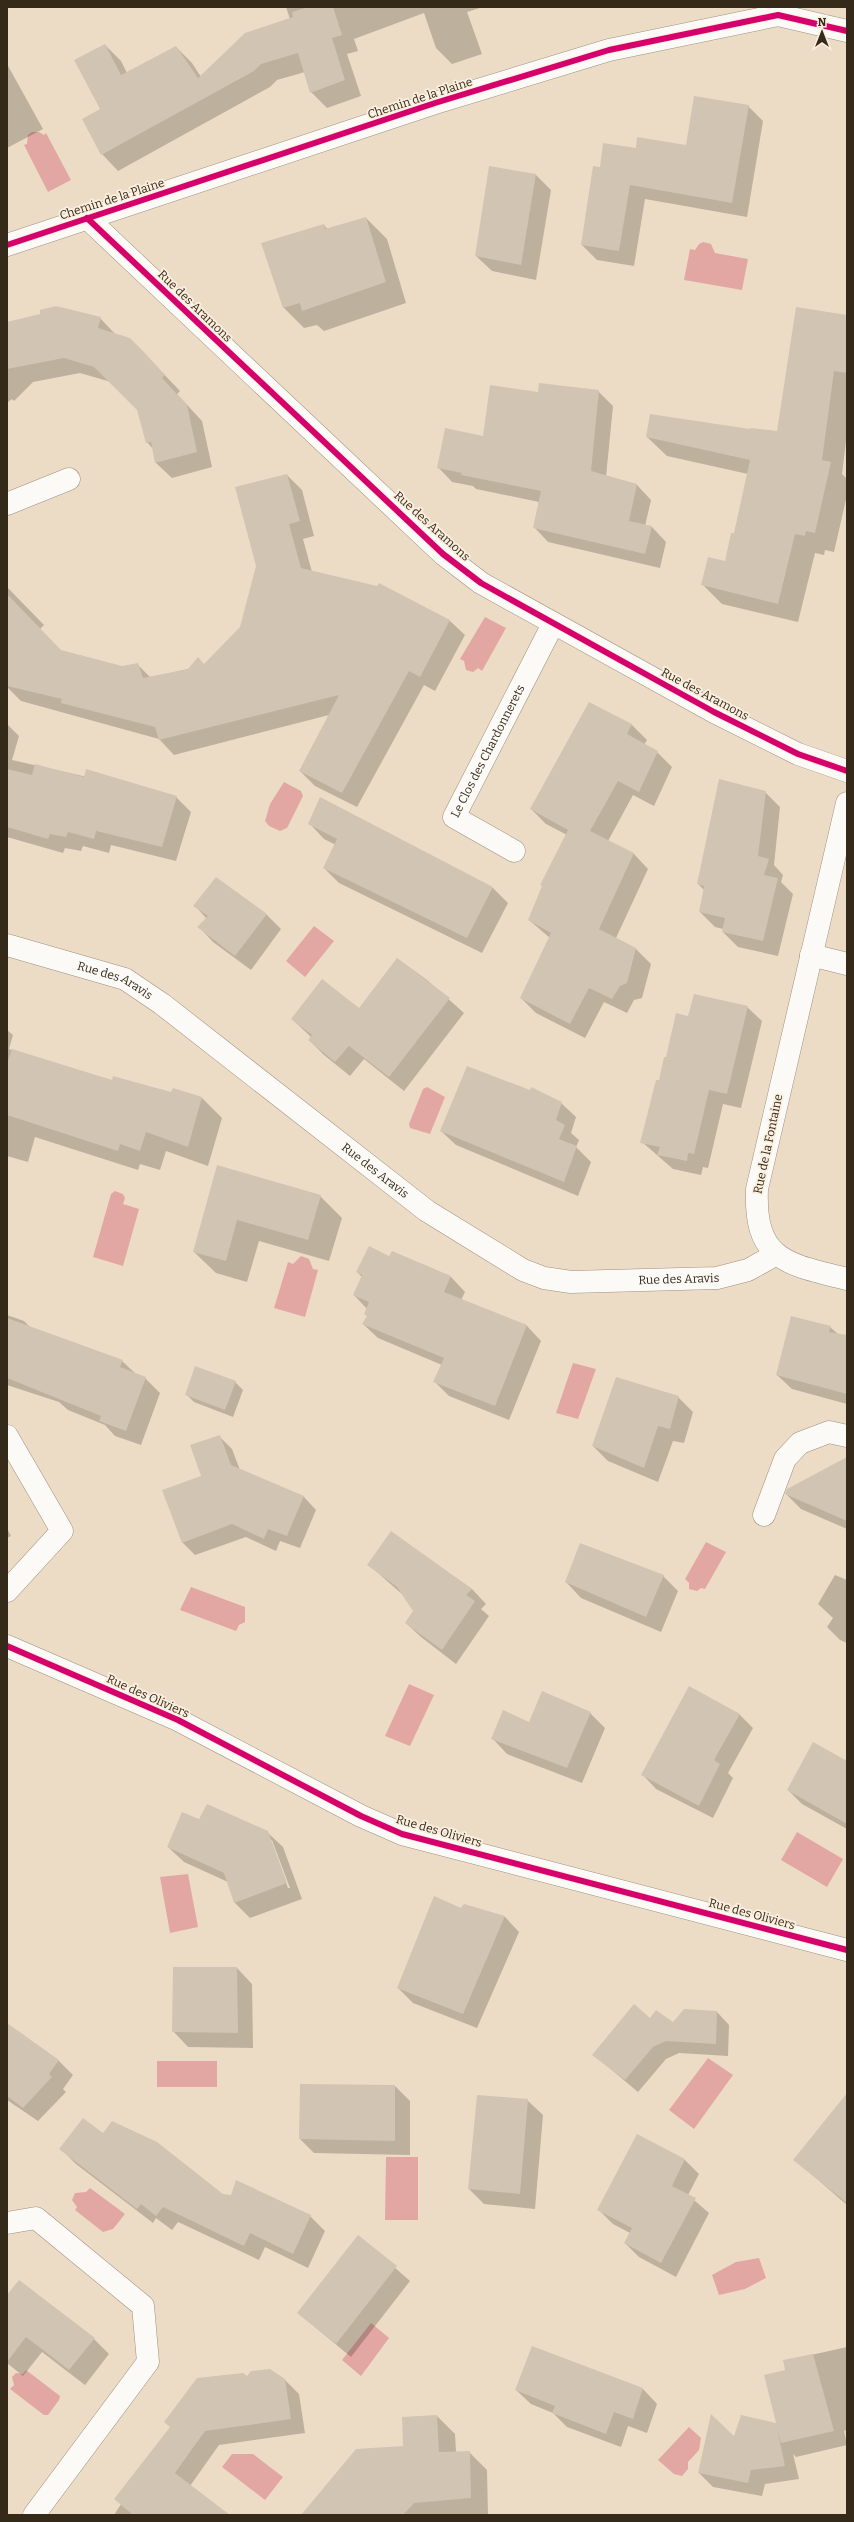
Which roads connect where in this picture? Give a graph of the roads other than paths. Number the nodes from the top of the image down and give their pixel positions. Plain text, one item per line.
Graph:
1 (847, 30) edge
2 (87, 218) junction
3 (7, 245) edge
4 (69, 479) dead end
5 (7, 504) edge
6 (553, 624) junction
7 (847, 771) edge
8 (847, 803) edge
9 (514, 851) dead end
10 (7, 945) edge
11 (811, 955) junction
12 (847, 964) edge
13 (775, 1255) junction
14 (847, 1279) edge
15 (7, 1436) edge
16 (847, 1436) edge
17 (764, 1514) dead end
18 (7, 1592) edge
19 (7, 1646) edge
20 (847, 1950) edge
21 (7, 2223) edge
22 (34, 2515) edge

1 - 2 street, Chemin de la Plaine
2 - 3 street, Chemin de la Plaine
2 - 6 street, Rue des Aramons
4 - 5 street
6 - 7 street, Rue des Aramons
6 - 9 street, Le Clos des Chardonnerets
8 - 11 street, Rue de la Fontaine
10 - 13 street, Rue des Aravis
11 - 12 street
11 - 13 street, Rue de la Fontaine
13 - 14 street
15 - 18 street
16 - 17 street
19 - 20 street, Rue des Oliviers
21 - 22 street

